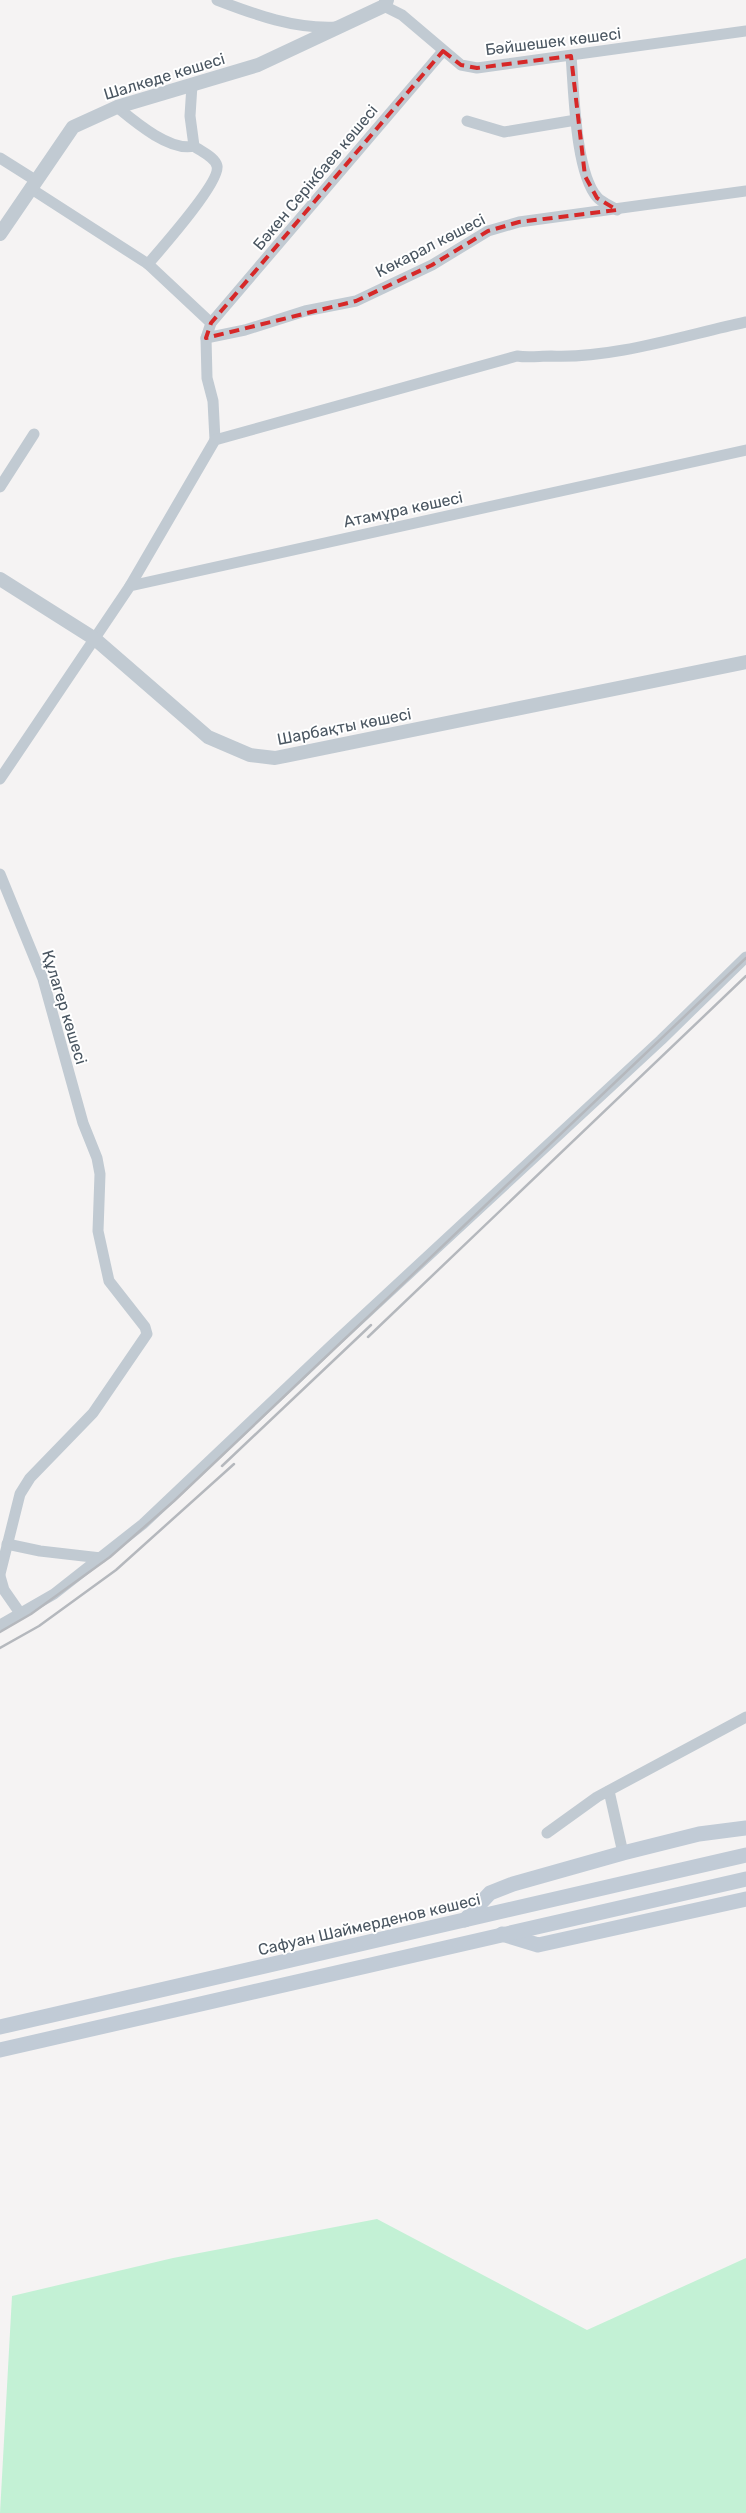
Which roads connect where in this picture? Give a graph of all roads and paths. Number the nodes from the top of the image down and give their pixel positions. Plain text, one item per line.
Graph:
1 (217, 0) edge
2 (385, 3) edge
3 (338, 27) junction
4 (746, 31) edge
5 (443, 51) junction
6 (571, 56) junction
7 (192, 85) junction
8 (116, 107) junction
9 (576, 120) junction
10 (467, 121) dead end
11 (194, 146) junction
12 (0, 158) edge
13 (33, 184) junction
14 (746, 191) edge
15 (617, 210) junction
16 (0, 234) edge
17 (148, 264) junction
18 (746, 322) edge
19 (211, 323) junction
20 (206, 338) junction
21 (34, 434) dead end
22 (215, 440) junction
23 (746, 450) edge
24 (0, 487) edge
25 (0, 579) edge
26 (130, 586) junction
27 (95, 639) junction
28 (746, 662) edge
29 (0, 780) edge
30 (0, 874) edge
31 (746, 957) edge
32 (7, 1544) junction
33 (101, 1558) junction
34 (0, 1575) edge
35 (20, 1613) junction
36 (0, 1625) edge
37 (746, 1716) edge
38 (609, 1791) junction
39 (746, 1828) edge
40 (547, 1834) dead end
41 (623, 1853) junction
42 (746, 1855) edge
43 (746, 1879) edge
44 (746, 1899) edge
45 (464, 1920) junction
46 (502, 1934) junction
47 (0, 2027) edge
48 (0, 2050) edge

1 - 3 street
2 - 3 street, Шалкөде көшесі
2 - 5 street, Бәйшешек көшесі
3 - 7 street, Шалкөде көшесі
4 - 6 street, Бәйшешек көшесі
5 - 6 street, Бәйшешек көшесі
5 - 19 street, Бәкен Серікбаев көшесі
6 - 9 street
7 - 8 street, Шалкөде көшесі
7 - 11 street
8 - 11 street
8 - 13 street, Шалкөде көшесі
9 - 10 street
9 - 15 street
11 - 17 street
12 - 13 street
13 - 16 street, Шалкөде көшесі
13 - 17 street
14 - 15 street, Көкарал көшесі
15 - 20 street, Көкарал көшесі
17 - 19 street
18 - 22 street
19 - 20 street
20 - 22 street
21 - 24 street
22 - 26 street
23 - 26 street, Атамұра көшесі
25 - 27 street, Шарбақты көшесі
26 - 27 street
27 - 28 street, Шарбақты көшесі
27 - 29 street
30 - 32 street, Құлагер көшесі
31 - 33 street
32 - 33 street
32 - 34 street
33 - 35 street
34 - 35 street
35 - 36 street
37 - 38 street
38 - 40 street
38 - 41 street
39 - 41 main road
41 - 45 main road
42 - 45 main road, Сафуан Шаймерденов көшесі
43 - 46 main road
44 - 46 main road
45 - 47 main road, Сафуан Шаймерденов көшесі
46 - 48 main road

